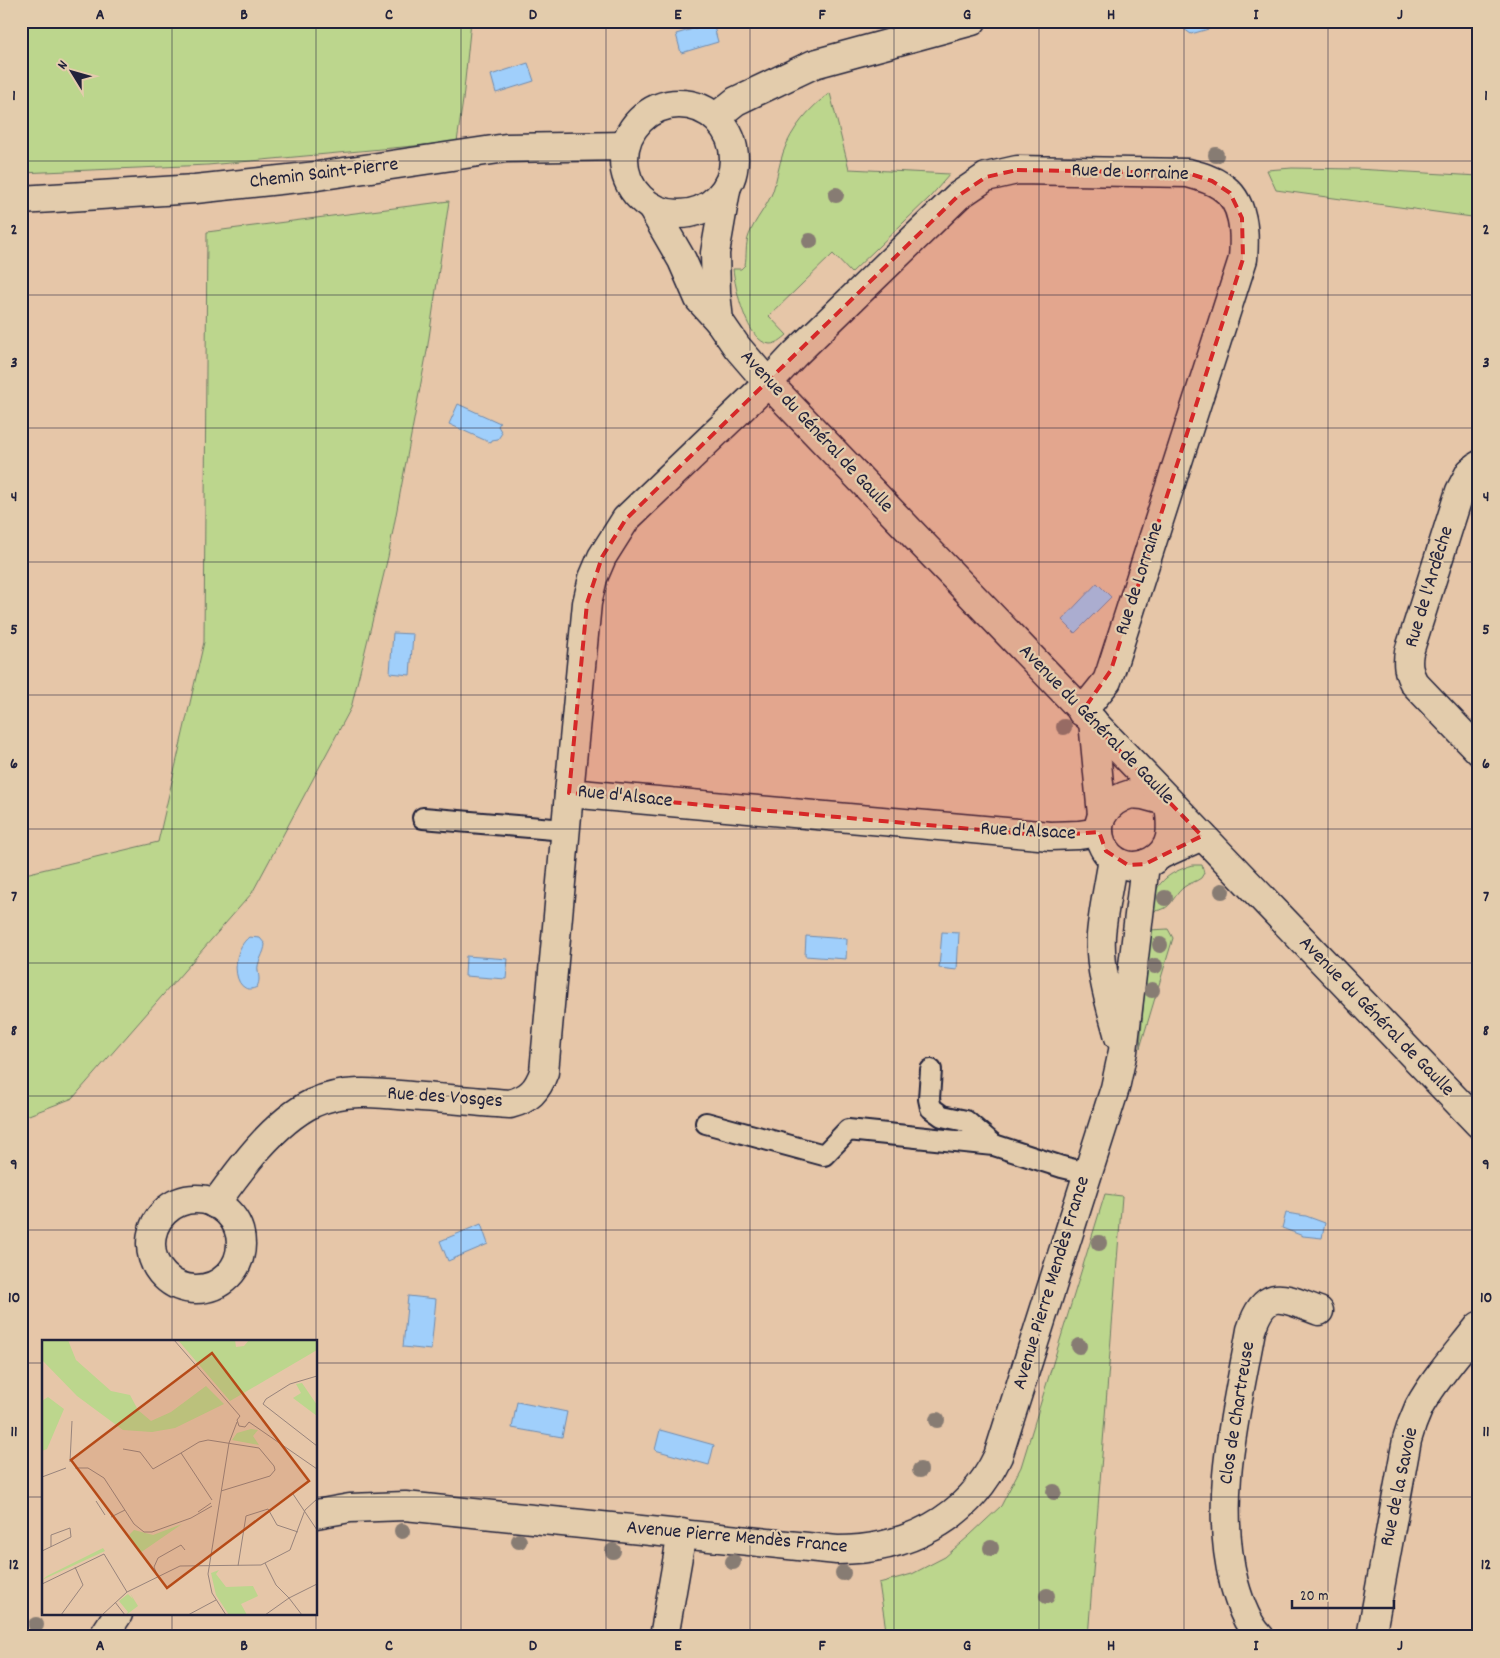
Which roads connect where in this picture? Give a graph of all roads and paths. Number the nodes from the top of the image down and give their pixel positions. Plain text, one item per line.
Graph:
1 (972, 21) edge
2 (716, 117) junction
3 (626, 146) junction
4 (726, 190) junction
5 (21, 200) edge
6 (652, 208) junction
7 (719, 321) junction
8 (768, 383) junction
9 (1479, 465) edge
10 (1088, 716) junction
11 (1479, 750) edge
12 (568, 793) junction
13 (1169, 802) junction
14 (423, 818) dead end
15 (1100, 823) junction
16 (566, 830) junction
17 (1202, 836) junction
18 (1112, 858) junction
19 (1154, 859) junction
20 (1123, 1051) junction
21 (930, 1070) dead end
22 (706, 1122) dead end
23 (1479, 1124) edge
24 (994, 1145) junction
25 (1087, 1173) junction
26 (215, 1204) dead end
27 (1318, 1311) dead end
28 (1479, 1326) edge
29 (318, 1514) edge
30 (682, 1533) junction
31 (117, 1616) edge
32 (103, 1637) edge
33 (664, 1637) edge
34 (1260, 1637) edge
35 (1371, 1637) edge

1 - 2 street
2 - 3 street
2 - 4 street
3 - 5 street, Chemin Saint-Pierre
3 - 6 street
4 - 6 street
4 - 7 street, Avenue du Général de Gaulle
6 - 7 street, Avenue du Général de Gaulle
7 - 8 street, Avenue du Général de Gaulle
8 - 10 street, Avenue du Général de Gaulle
8 - 10 street, Rue de Lorraine
8 - 12 street, Rue d'Alsace
9 - 11 street, Rue de l'Ardêche
10 - 13 street, Avenue du Général de Gaulle
10 - 15 street
12 - 15 street, Rue d'Alsace
12 - 16 street, Rue des Vosges
13 - 15 street
13 - 17 street, Avenue du Général de Gaulle
13 - 19 street
14 - 16 lane
15 - 18 street
16 - 26 street, Rue des Vosges
17 - 19 street
17 - 23 street, Avenue du Général de Gaulle
18 - 19 street
18 - 20 street, Avenue Pierre Mendès France
19 - 20 street, Avenue Pierre Mendès France
20 - 25 street, Avenue Pierre Mendès France
21 - 24 lane
22 - 24 lane
24 - 25 lane
25 - 30 street, Avenue Pierre Mendès France
27 - 34 street, Clos de Chartreuse
28 - 35 street, Rue de la Savoie
29 - 30 street, Avenue Pierre Mendès France
30 - 33 street
31 - 32 street

